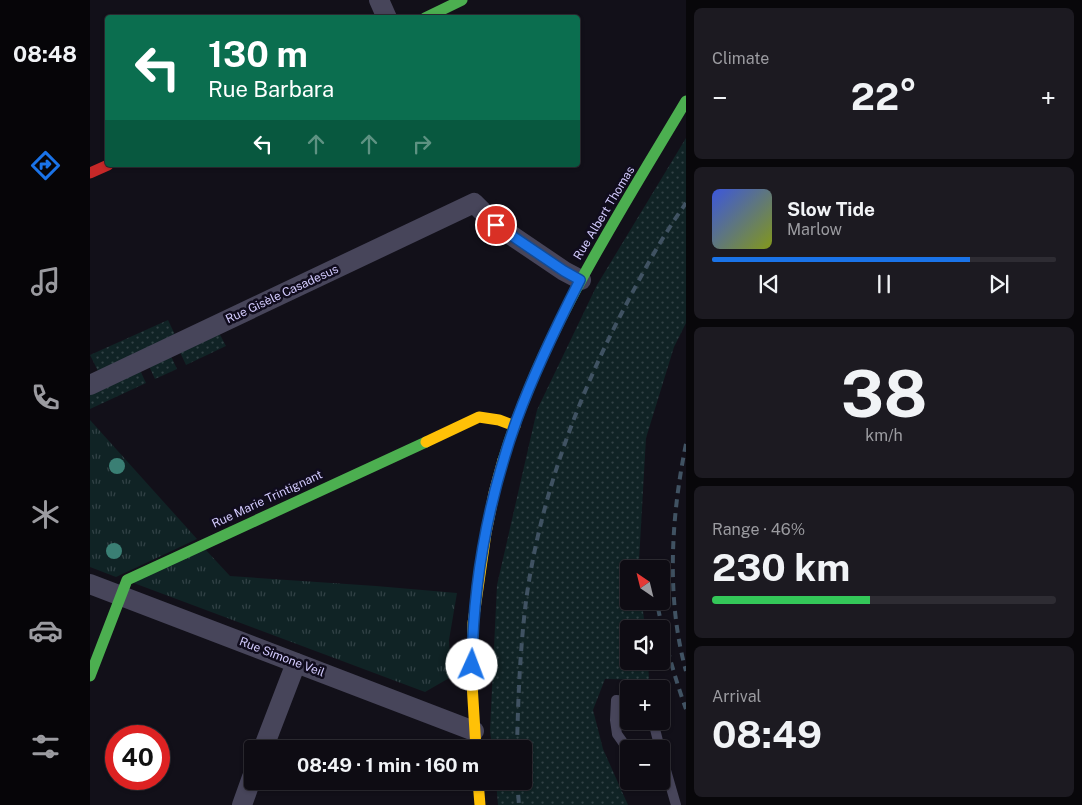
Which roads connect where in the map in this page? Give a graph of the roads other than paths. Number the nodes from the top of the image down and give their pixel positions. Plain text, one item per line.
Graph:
1 (379, 0) edge
2 (462, 0) edge
3 (385, 15) edge
4 (431, 15) edge
5 (686, 101) edge
6 (105, 166) edge
7 (90, 174) edge
8 (580, 280) junction
9 (90, 385) edge
10 (515, 426) junction
11 (90, 584) edge
12 (121, 595) junction
13 (296, 663) junction
14 (90, 676) edge
15 (620, 700) edge
16 (266, 740) edge
17 (475, 740) edge
18 (622, 740) edge
19 (247, 790) edge
20 (479, 790) edge
21 (670, 790) edge
22 (242, 805) edge
23 (480, 805) edge
24 (676, 805) edge

1 - 3 street
2 - 4 street
5 - 8 street, Rue Albert Thomas
6 - 7 street
8 - 9 street, Rue Gisèle Casadesus
8 - 10 street, Rue Albert Thomas
10 - 12 street, Rue Marie Trintignant
10 - 17 street, Rue Albert Thomas
11 - 12 street, Rue Simone Veil
12 - 13 street, Rue Simone Veil
12 - 14 street, Rue Marie Trintignant
13 - 16 street
13 - 17 street, Rue Simone Veil
15 - 18 lane
19 - 22 street
20 - 23 street
21 - 24 lane

